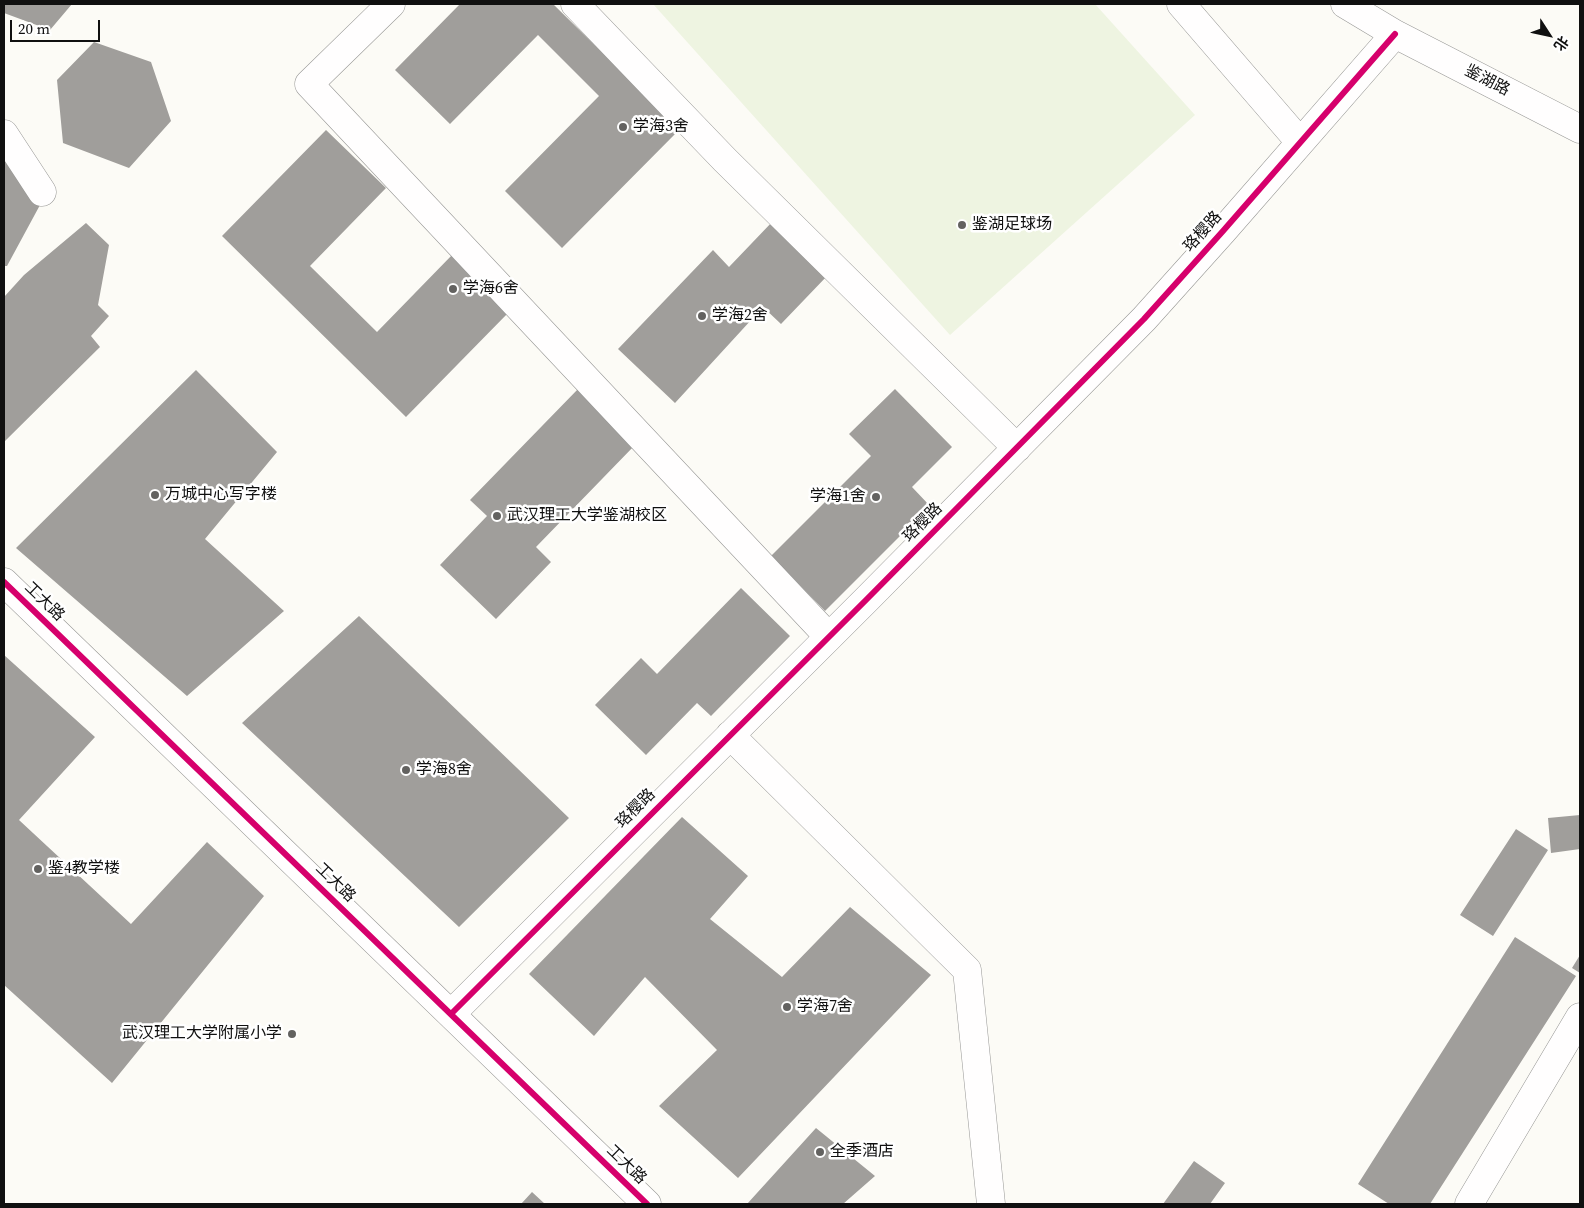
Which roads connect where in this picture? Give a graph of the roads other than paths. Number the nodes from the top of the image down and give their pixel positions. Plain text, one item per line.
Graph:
1 (391, 4) edge
2 (575, 4) edge
3 (1181, 4) edge
4 (1345, 4) edge
5 (1395, 34) junction
6 (1580, 129) edge
7 (4, 134) edge
8 (1300, 142) junction
9 (42, 192) dead end
10 (1017, 448) junction
11 (4, 582) edge
12 (828, 636) junction
13 (730, 735) junction
14 (451, 1014) junction
15 (1580, 1017) edge
16 (647, 1204) edge
17 (991, 1204) edge
18 (1468, 1204) edge

1 - 12 street
2 - 10 street
3 - 8 street
4 - 5 street, 鉴湖路
5 - 6 street, 鉴湖路
5 - 8 street, 珞樱路
7 - 9 street
8 - 10 street, 珞樱路
10 - 12 street, 珞樱路
11 - 14 street, 工大路
12 - 13 street, 珞樱路
13 - 14 street, 珞樱路
13 - 17 street
14 - 16 street, 工大路
15 - 18 street

